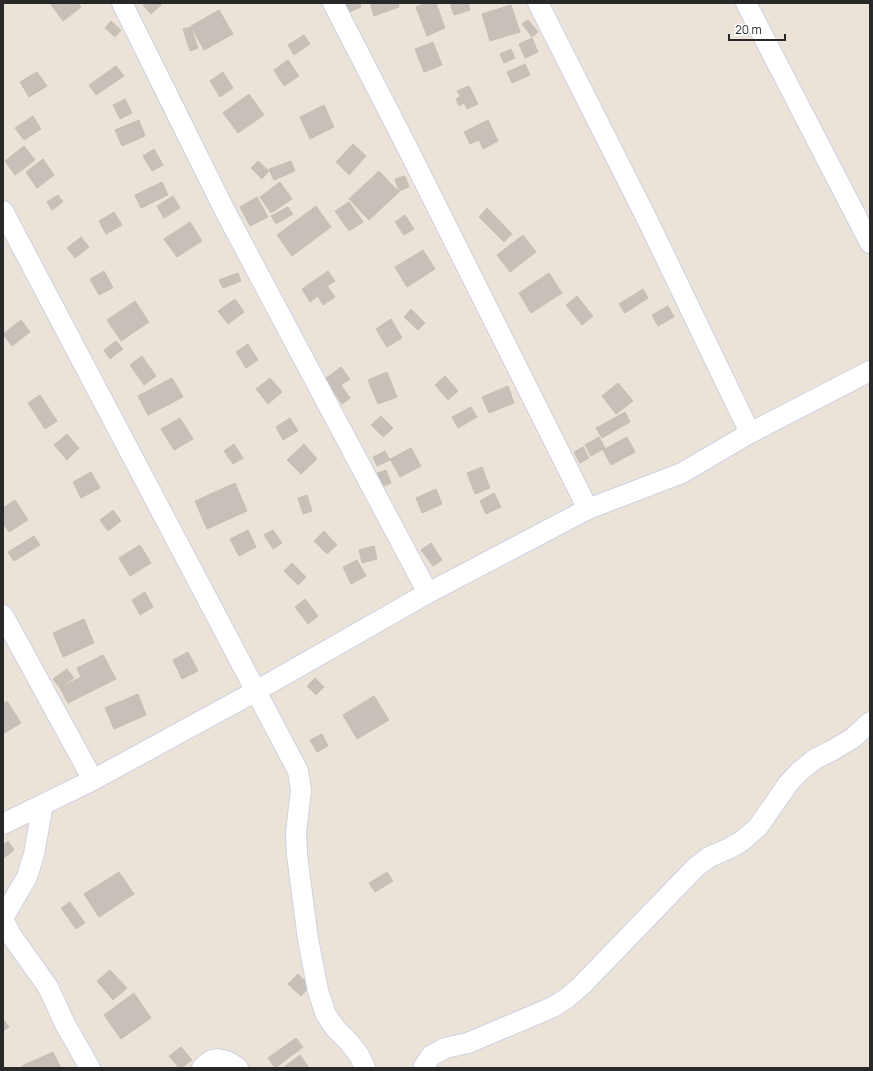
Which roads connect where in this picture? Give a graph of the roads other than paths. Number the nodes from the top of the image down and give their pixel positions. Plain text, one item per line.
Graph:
1 (122, 3) edge
2 (333, 3) edge
3 (538, 3) edge
4 (746, 3) edge
5 (3, 211) edge
6 (870, 243) edge
7 (870, 371) edge
8 (750, 433) junction
9 (588, 509) junction
10 (428, 593) junction
11 (3, 615) edge
12 (256, 691) junction
13 (870, 722) edge
14 (93, 780) junction
15 (43, 804) junction
16 (3, 824) edge
17 (3, 919) edge
18 (90, 1068) edge
19 (202, 1068) edge
20 (238, 1068) edge
21 (365, 1068) edge
22 (423, 1068) edge

1 - 10 street
2 - 9 street
3 - 8 street
4 - 6 street
5 - 12 street
7 - 8 street
8 - 9 street
9 - 10 street
10 - 12 street
11 - 14 street
12 - 14 street
12 - 21 street
13 - 22 street
14 - 15 street
15 - 16 street
15 - 17 street
17 - 18 street
19 - 20 street

